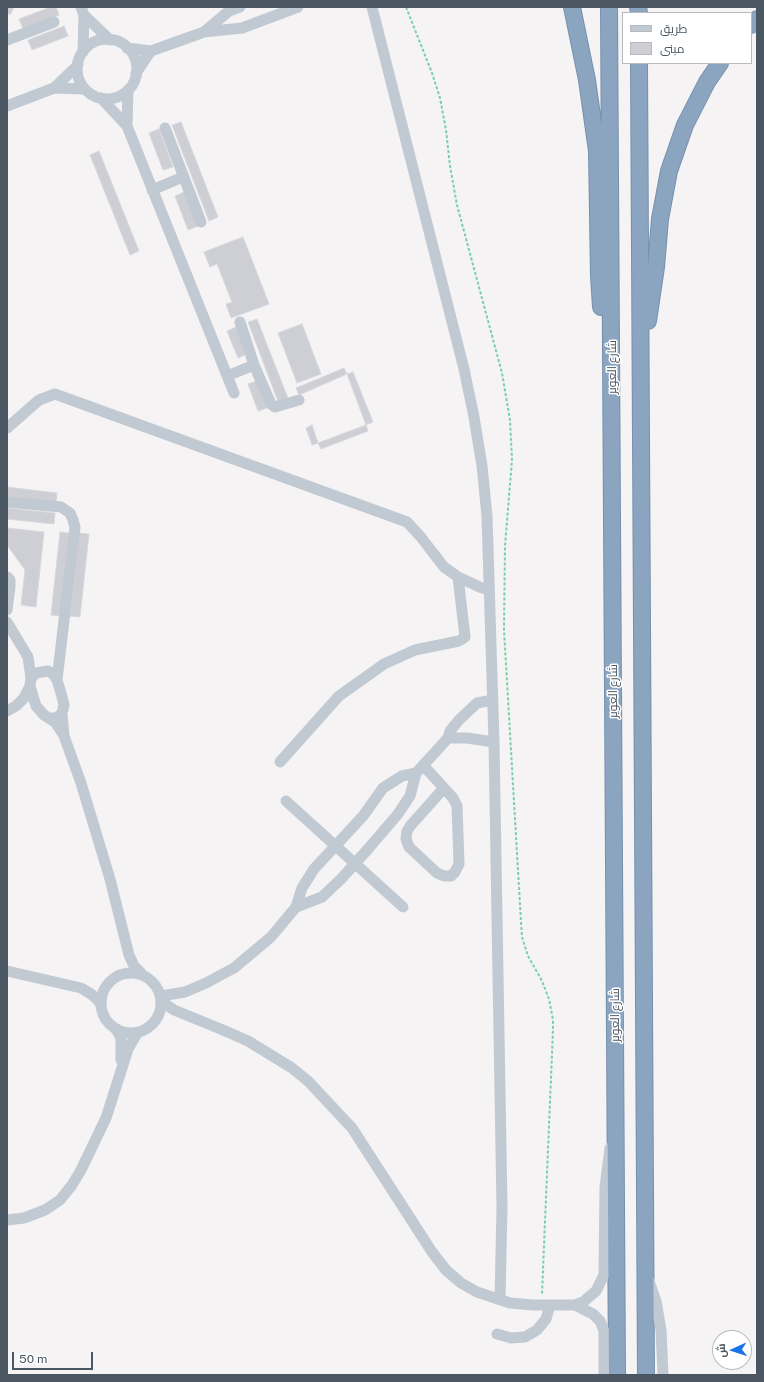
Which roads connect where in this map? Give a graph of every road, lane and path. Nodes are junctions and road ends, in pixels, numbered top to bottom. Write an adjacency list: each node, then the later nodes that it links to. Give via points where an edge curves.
1 (240, 7): 9 (street, via 229,12)
2 (298, 7): 9 (street, via 242,28)
3 (372, 7): 41 (street, via 464,369 474,418 487,516)
4 (406, 7): 81 (path, via 440,98 457,205 502,373 510,420 512,460 505,546 504,630 522,937 528,956 549,999 553,1020)
5 (572, 7): 31 (highway, via 587,80 597,151 599,276 601,303)
6 (609, 7): 31 (highway, شارع العوير)
7 (82, 11): 12 (street); 15 (street)
8 (54, 22): 10 (street)
9 (204, 32): 14 (street)
10 (12, 34): 11 (street)
11 (7, 40)
12 (110, 40): 13 (street); 15 (street, via 95,42)
13 (128, 48): 14 (street); 19 (street, via 135,60)
14 (151, 51): 19 (street)
15 (83, 52): 18 (street)
16 (639, 64): 33 (highway)
17 (719, 64): 33 (highway, via 707,82 686,126 669,171)
18 (78, 65): 20 (street); 21 (street, via 80,82)
19 (136, 73): 22 (street)
20 (54, 88): 21 (street); 24 (street)
21 (85, 89): 23 (street)
22 (128, 90): 23 (street, via 115,98); 25 (street)
23 (101, 98): 25 (street)
24 (7, 106)
25 (127, 126): 28 (street)
26 (165, 128): 27 (street)
27 (183, 176): 28 (street); 29 (street)
28 (152, 190): 34 (street)
29 (201, 222)
30 (240, 322): 32 (street)
31 (612, 356): 77 (highway, شارع العوير)
32 (254, 365): 34 (street); 36 (street, via 271,404 275,407)
33 (640, 366): 79 (highway)
34 (227, 376): 35 (street)
35 (234, 394)
36 (300, 400)
37 (7, 428): 40 (street, via 39,400 55,394 407,522 444,567)
38 (7, 502): 46 (street, via 61,508 70,513 75,527)
39 (7, 576): 42 (street, via 10,587)
40 (458, 577): 41 (street); 56 (street, via 464,637 459,642 415,650 384,664 340,696)
41 (489, 590): 48 (street)
42 (7, 610)
43 (7, 621): 44 (street)
44 (28, 657): 45 (street, via 38,667); 47 (street)
45 (48, 671): 46 (street); 47 (street, via 36,673)
46 (57, 680): 51 (street, via 64,705)
47 (30, 682): 49 (street, via 24,698); 50 (street, via 34,702)
48 (493, 700): 54 (street, via 477,703 459,720); 55 (street)
49 (9, 711): 50 (street, via 30,708)
50 (39, 711): 52 (street)
51 (62, 714): 52 (street, via 57,718); 53 (street)
52 (50, 718): 53 (street)
53 (64, 736): 64 (street, via 110,879)
54 (448, 738): 55 (street); 57 (street)
55 (494, 742): 80 (street, via 502,1207)
56 (280, 762)
57 (420, 769): 58 (street); 60 (street, via 383,788 363,816); 61 (street, via 410,796 398,814)
58 (444, 788): 58 (street, via 454,798 457,806 459,864 451,876 437,873 409,847 406,839 411,825)
59 (286, 801): 60 (street)
60 (335, 846): 61 (street); 62 (street, via 314,869 302,888)
61 (355, 864): 62 (street, via 322,896); 63 (street)
62 (296, 907): 70 (street, via 272,937 234,968 185,992)
63 (403, 907)
64 (121, 922): 66 (street, via 131,962); 67 (street)
65 (7, 971): 69 (street)
66 (141, 973): 67 (street); 70 (street, via 150,978)
67 (121, 974): 68 (street, via 112,978)
68 (105, 986): 69 (street); 71 (street)
69 (81, 988): 71 (street)
70 (161, 999): 72 (street, via 174,1010); 73 (street)
71 (101, 1005): 74 (street, via 103,1015)
72 (195, 1018): 73 (street, via 173,1014 160,1016); 80 (street, via 248,1042 280,1060 308,1081 352,1128 446,1270 477,1292)
73 (156, 1020): 75 (street, via 145,1030)
74 (116, 1029): 75 (street, via 126,1033); 76 (street, via 121,1044)
75 (138, 1032): 76 (street, via 128,1049)
76 (119, 1076): 78 (street, via 106,1118 72,1185 60,1200 45,1210 24,1218)
77 (616, 1128): 82 (street, via 605,1187 604,1275 596,1291); 85 (highway, شارع العوير)
78 (7, 1220)
79 (645, 1272): 86 (highway); 87 (street, via 656,1301 661,1330)
80 (500, 1300): 81 (street, via 521,1305)
81 (545, 1305): 82 (street); 83 (street, via 546,1319 537,1330 518,1338)
82 (575, 1305): 84 (street, via 593,1314 600,1321 605,1341)
83 (498, 1334)
84 (604, 1375)
85 (617, 1375)
86 (646, 1375)
87 (663, 1375)

